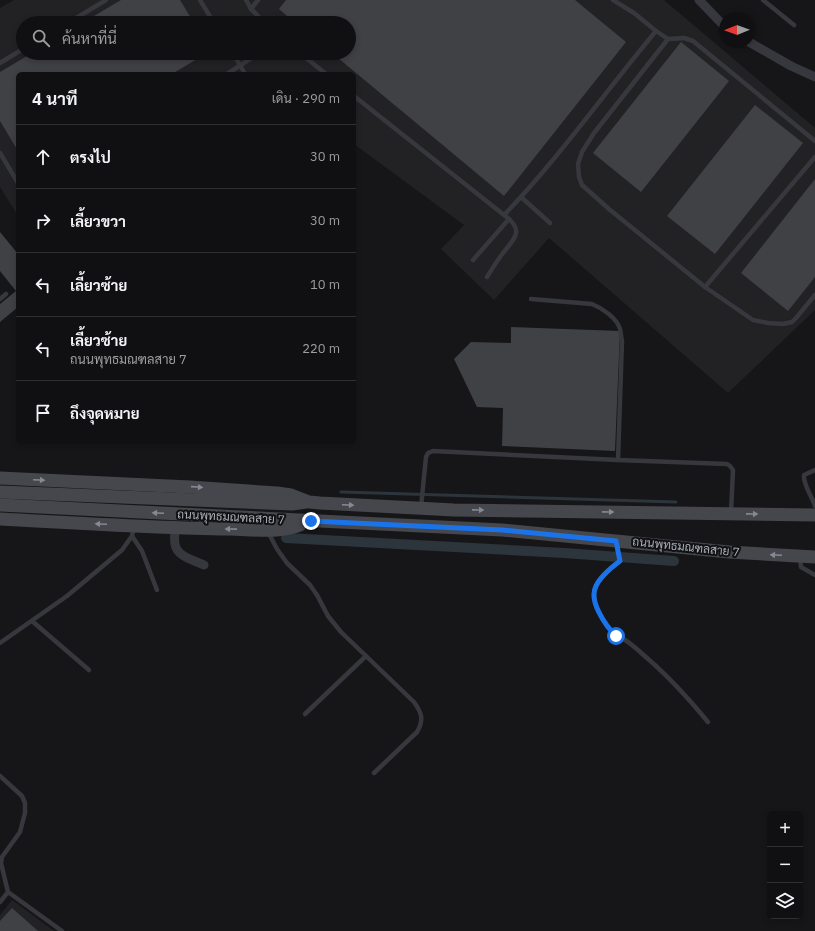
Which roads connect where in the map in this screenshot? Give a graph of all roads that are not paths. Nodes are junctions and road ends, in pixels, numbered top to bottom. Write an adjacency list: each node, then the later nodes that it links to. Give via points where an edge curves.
1 (106, 0): 9 (lane)
2 (200, 0): 10 (lane)
3 (246, 0): 8 (lane)
4 (258, 0): 8 (lane)
5 (613, 0): 14 (lane)
6 (699, 0): 12 (street)
7 (763, 0): 13 (lane)
8 (250, 9): 11 (lane)
9 (80, 16)
10 (210, 16)
11 (258, 16)
12 (719, 21)
13 (794, 24)
14 (656, 31): 15 (lane); 32 (lane)
15 (668, 39): 28 (lane, via 684,38 693,41); 38 (lane, via 594,133 582,152 578,164 579,177 582,185 609,209)
16 (755, 45): 26 (street)
17 (16, 53): 21 (lane)
18 (237, 60): 22 (lane)
19 (249, 60): 22 (lane)
20 (309, 60): 25 (lane)
21 (0, 63)
22 (240, 66): 23 (lane); 24 (lane)
23 (230, 72)
24 (244, 72)
25 (324, 72)
26 (815, 77)
27 (356, 98): 33 (lane)
28 (815, 141)
29 (0, 153): 31 (lane)
30 (815, 157): 38 (lane)
31 (16, 180)
32 (521, 197): 33 (lane); 35 (lane)
33 (504, 215): 34 (lane)
34 (509, 219): 36 (lane); 37 (lane, via 515,228 514,241)
35 (550, 223)
36 (474, 260)
37 (487, 277)
38 (705, 287): 40 (lane, via 752,320 768,323 792,322)
39 (6, 294): 41 (lane)
40 (815, 295)
41 (0, 299)
42 (531, 299): 43 (lane, via 592,304 617,322 622,341)
43 (618, 460): 51 (lane, via 433,451 426,457); 52 (lane, via 727,464 733,470)
44 (815, 470): 50 (lane, via 804,475 804,481)
45 (0, 478): 48 (main road, one-way to 48, via 277,493 292,495)
46 (0, 492): 47 (main road)
47 (30, 500): 48 (main road, via 292,504); 49 (main road); 55 (main road, ถนนพุทธมณฑลสาย 7, one-way to 47)
48 (309, 502): 51 (main road, one-way to 51)
49 (0, 506)
50 (815, 506)
51 (421, 508): 52 (main road, one-way to 52)
52 (731, 513): 53 (main road, one-way to 53)
53 (815, 515)
54 (0, 519): 58 (main road, one-way to 54)
55 (311, 521): 57 (main road, via 293,528); 59 (main road, ถนนพุทธมณฑลสาย 7, via 502,530)
56 (176, 527): 57 (main road, one-way to 56); 58 (main road); 62 (street, via 175,544 180,553)
57 (267, 530): 67 (lane, via 287,563 310,585 328,616)
58 (133, 531): 64 (lane); 65 (lane, via 122,550 110,561 68,596)
59 (616, 541): 60 (main road, ถนนพุทธมณฑลสาย 7, one-way to 59); 70 (lane, via 620,561 610,569 595,590 595,602 600,612 609,629 647,658 683,692)
60 (800, 556): 61 (main road, ถนนพุทธมณฑลสาย 7); 63 (lane, via 801,566)
61 (815, 557)
62 (204, 564)
63 (815, 575)
64 (157, 590)
65 (32, 621): 66 (lane); 68 (lane)
66 (0, 643)
67 (366, 656): 69 (lane); 71 (lane, via 414,702 422,718 422,725 417,732)
68 (90, 670)
69 (305, 714)
70 (708, 722)
71 (374, 773)
72 (0, 776): 73 (lane, via 22,796 25,812 20,832 2,857)
73 (8, 892): 74 (lane); 75 (lane)
74 (0, 902)
75 (62, 931)

